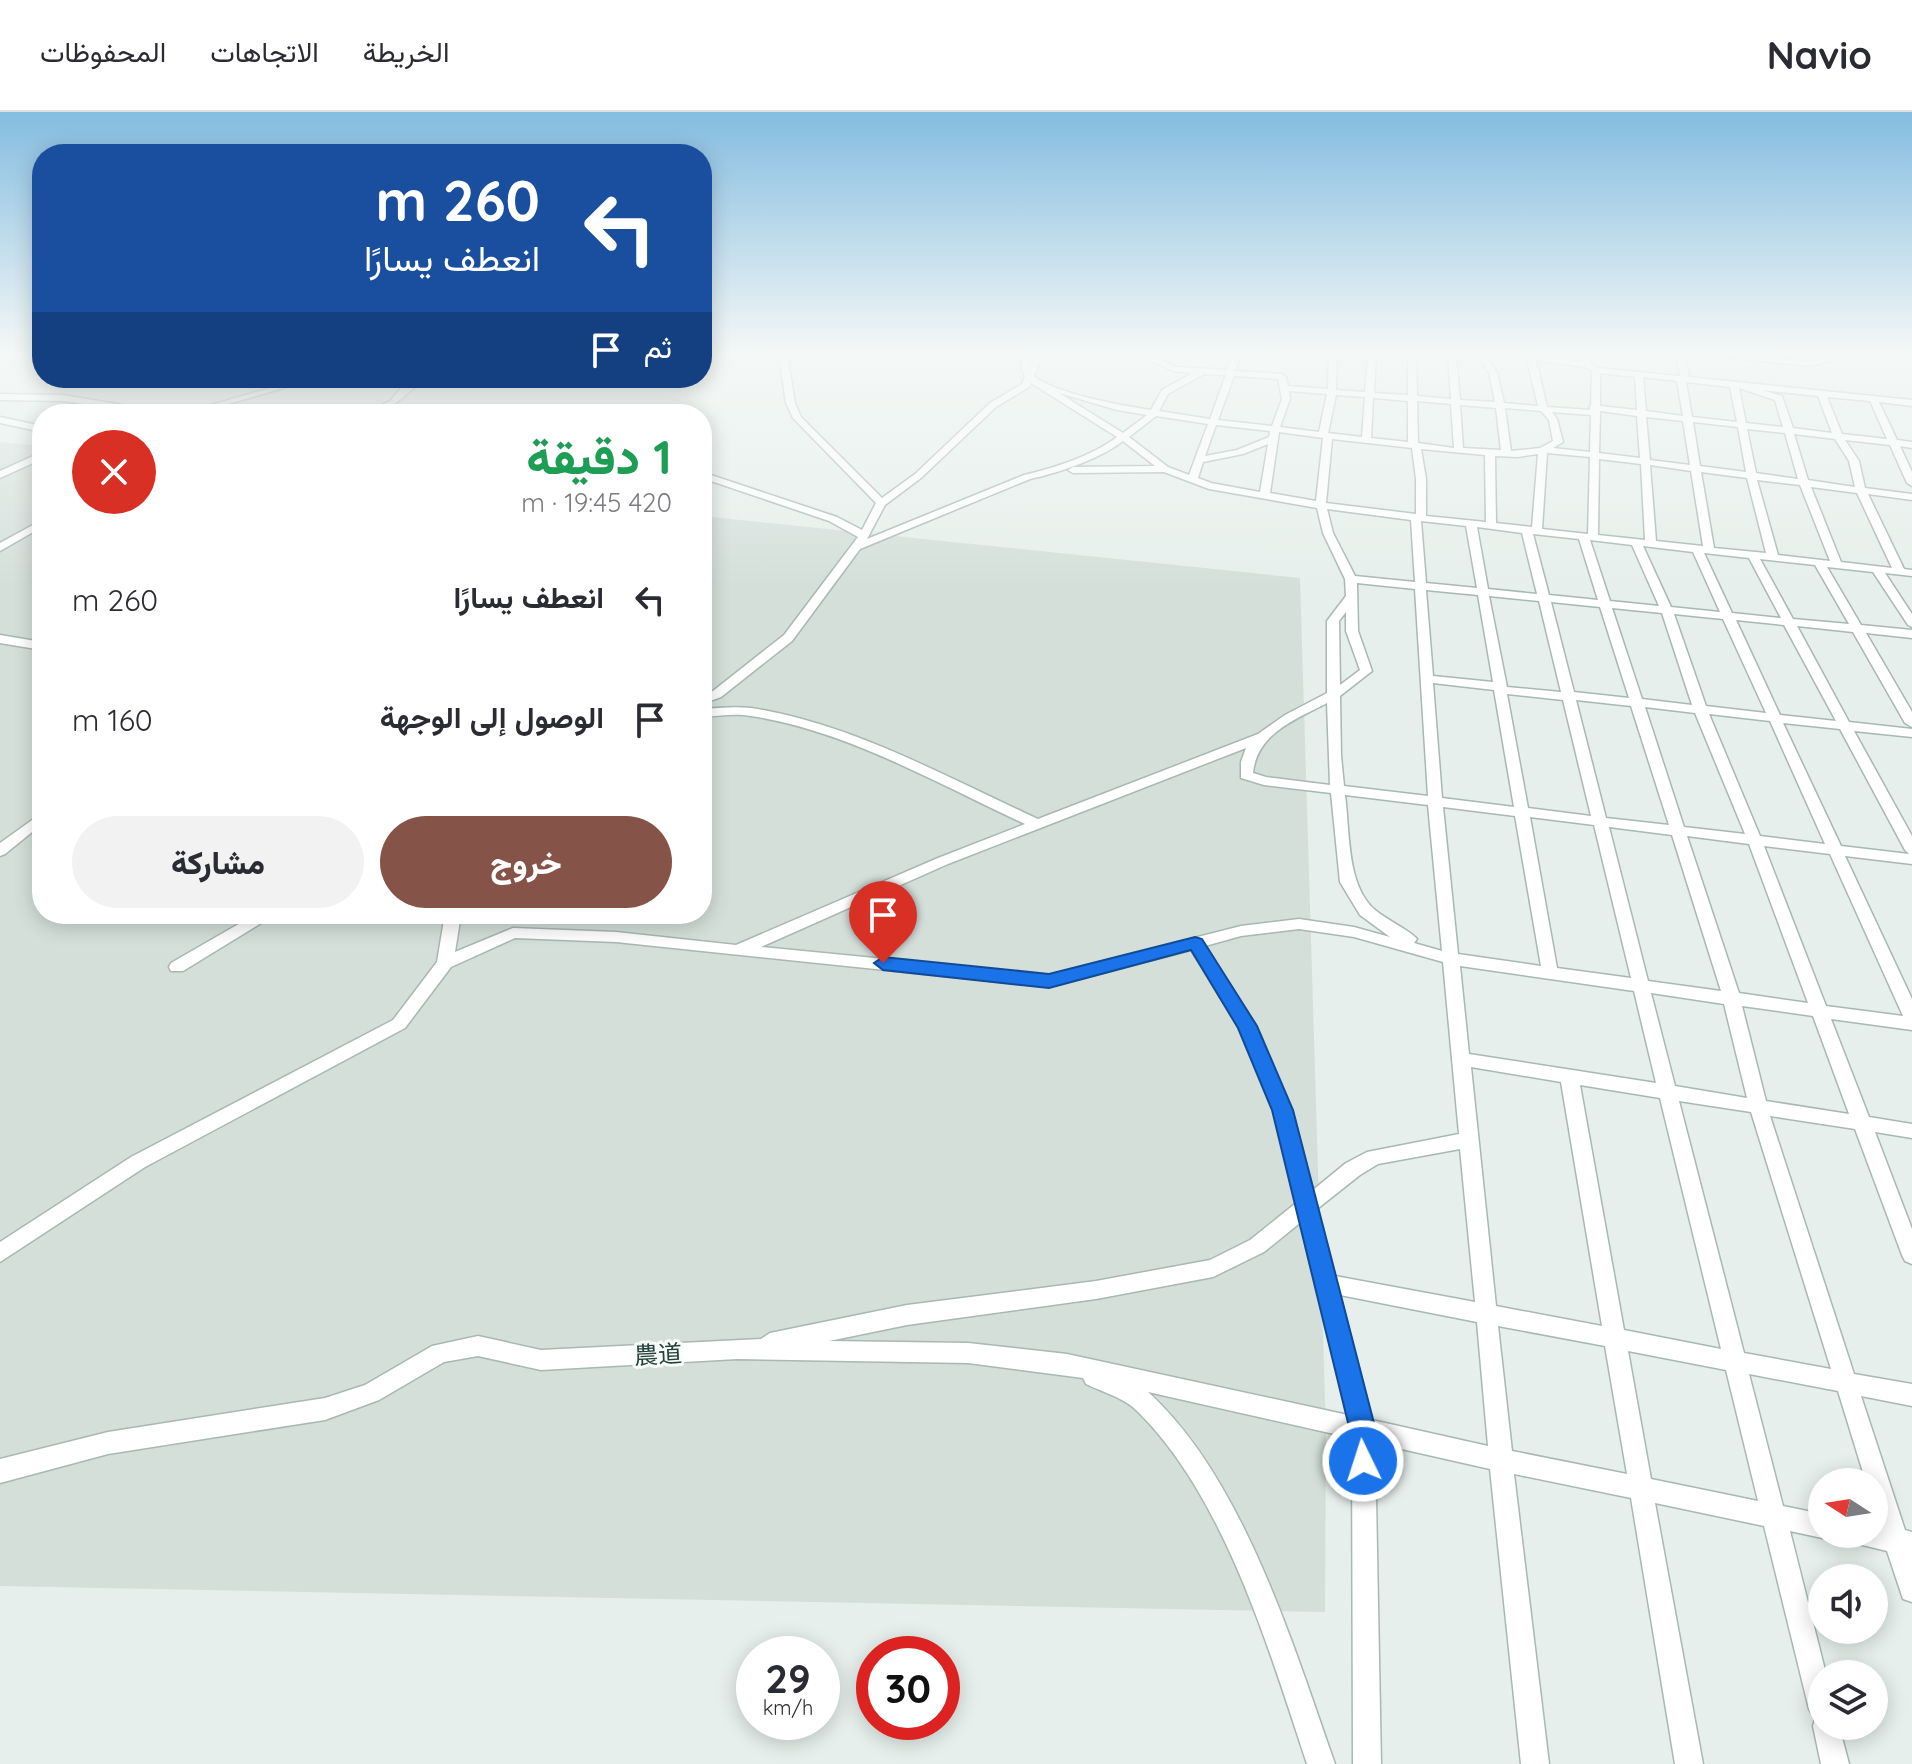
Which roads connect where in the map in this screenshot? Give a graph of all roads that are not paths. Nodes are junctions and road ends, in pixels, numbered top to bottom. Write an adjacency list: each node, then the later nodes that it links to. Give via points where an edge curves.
1 (811, 432): 48 (street)
2 (961, 432): 48 (street, via 918,476)
3 (1115, 432): 22 (street)
4 (1128, 432): 22 (street)
5 (1211, 432): 34 (street)
6 (1264, 432): 20 (street)
7 (1367, 432): 24 (street)
8 (1414, 432): 27 (street)
9 (1457, 432): 29 (street)
10 (1503, 432): 30 (street)
11 (1556, 432): 28 (street, via 1558,442)
12 (1593, 432): 32 (street)
13 (1644, 432): 35 (street)
14 (1692, 432): 36 (street)
15 (1742, 432): 40 (street)
16 (1791, 432): 43 (street)
17 (1801, 432): 23 (street)
18 (1836, 432): 23 (street)
19 (1887, 432): 25 (street)
20 (1274, 434): 21 (street); 34 (street, via 1240,452); 46 (street)
21 (1325, 435): 24 (street); 49 (street)
22 (1122, 436): 37 (street); 38 (street, via 1110,447)
23 (1838, 436): 25 (street); 45 (street, via 1854,461)
24 (1366, 440): 27 (street)
25 (1891, 442): 26 (street); 44 (street)
26 (1912, 445)
27 (1415, 446): 29 (street); 50 (street, via 1421,479)
28 (1543, 450): 30 (street); 32 (street); 54 (street)
29 (1459, 451): 31 (street)
30 (1506, 452): 31 (street)
31 (1490, 453): 52 (street)
32 (1593, 455): 35 (street); 56 (street)
33 (32, 460): 39 (street)
34 (1201, 460): 42 (street)
35 (1646, 462): 36 (street); 57 (street)
36 (1696, 468): 40 (street); 60 (street)
37 (1165, 469): 38 (street, via 1088,468); 42 (street)
38 (1042, 474): 59 (street)
39 (0, 475)
40 (1751, 475): 43 (street); 62 (street)
41 (712, 478): 55 (street, via 833,519)
42 (1192, 480): 46 (street)
43 (1804, 482): 45 (street); 64 (street)
44 (1912, 483)
45 (1861, 490): 47 (street); 66 (street)
46 (1265, 494): 49 (street)
47 (1912, 497)
48 (881, 503): 55 (street)
49 (1321, 504): 50 (street); 67 (street, via 1328,533)
50 (1419, 518): 51 (street); 68 (street)
51 (1471, 524): 52 (street); 69 (street)
52 (1491, 526): 54 (street)
53 (32, 529): 58 (street)
54 (1532, 531): 56 (street); 71 (street)
55 (864, 536): 59 (street)
56 (1588, 537): 57 (street); 72 (street)
57 (1644, 543): 60 (street); 73 (street)
58 (0, 548)
59 (854, 548): 83 (street, via 788,638)
60 (1703, 550): 61 (street); 74 (street)
61 (1753, 556): 62 (street); 75 (street)
62 (1773, 558): 63 (street)
63 (1819, 563): 64 (street); 77 (street)
64 (1837, 565): 65 (street)
65 (1877, 570): 66 (street); 76 (street)
66 (1906, 573)
67 (1351, 579): 68 (street); 70 (street)
68 (1419, 586): 69 (street); 81 (street)
69 (1482, 592): 71 (street); 82 (street)
70 (1351, 597): 84 (street, via 1333,621); 84 (street, via 1352,631 1366,671)
71 (1543, 598): 72 (street); 85 (street)
72 (1606, 603): 73 (street); 86 (street)
73 (1666, 609): 74 (street); 87 (street)
74 (1726, 616): 75 (street); 89 (street)
75 (1788, 622): 77 (street); 91 (street)
76 (1912, 623)
77 (1855, 629): 78 (street); 90 (street)
78 (1912, 634)
79 (0, 639): 80 (street)
80 (32, 644)
81 (1427, 679): 82 (street); 95 (street)
82 (1501, 688): 85 (street); 96 (street)
83 (712, 696)
84 (1333, 696): 93 (street); 94 (street)
85 (1568, 696): 86 (street); 97 (street)
86 (1636, 702): 87 (street); 100 (street)
87 (1700, 709): 89 (street); 101 (street)
88 (712, 713): 98 (street, via 749,712 803,726)
89 (1773, 718): 91 (street); 102 (street)
90 (1912, 723)
91 (1843, 726): 92 (street); 103 (street)
92 (1912, 733)
93 (1264, 736): 94 (street, via 1250,753 1246,775); 98 (street)
94 (1336, 790): 95 (street); 110 (street, via 1348,882 1366,911 1390,930)
95 (1435, 801): 96 (street); 110 (street)
96 (1521, 812): 97 (street); 113 (street)
97 (1599, 821): 100 (street); 114 (street)
98 (1038, 824): 109 (street)
99 (32, 825): 104 (street)
100 (1676, 832): 101 (street); 115 (street)
101 (1754, 839): 102 (street); 116 (street)
102 (1834, 849): 105 (street); 117 (street)
103 (1912, 850)
104 (0, 851)
105 (1912, 859)
106 (251, 924): 112 (street)
107 (451, 924): 111 (street)
108 (1195, 943): 109 (street, via 1049,981); 110 (street, via 1299,924 1354,932); 126 (street, via 1247,1026 1283,1110)
109 (738, 951): 111 (street, via 616,937 513,933)
110 (1451, 959): 113 (street); 119 (street)
111 (445, 963): 127 (street, via 399,1024 138,1162)
112 (177, 967)
113 (1550, 973): 114 (street)
114 (1641, 985): 115 (street); 121 (street)
115 (1731, 996): 116 (street); 122 (street)
116 (1816, 1010): 118 (street); 123 (street)
117 (1912, 1017)
118 (1912, 1024)
119 (1461, 1059): 120 (street); 125 (street)
120 (1569, 1076): 121 (street); 131 (street)
121 (1668, 1092): 122 (street); 133 (street)
122 (1758, 1106): 123 (street); 135 (street)
123 (1860, 1123): 124 (street); 128 (street)
124 (1912, 1131)
125 (1469, 1140): 126 (street, via 1374,1157); 130 (street)
126 (1308, 1204): 129 (street); 132 (street, via 1257,1246 1213,1268 907,1315)
127 (0, 1253)
128 (1912, 1255)
129 (1329, 1284): 130 (street); 137 (street)
130 (1486, 1315): 131 (street); 138 (street)
131 (1616, 1339): 133 (street); 140 (street)
132 (737, 1349): 134 (street, 農道, via 968,1353); 139 (street, 農道, via 541,1360 466,1346 430,1358 371,1393 325,1409 73,1450)
133 (1736, 1361): 135 (street); 141 (street)
134 (1067, 1364): 137 (street, 農道); 147 (street, via 1141,1400 1180,1444 1215,1502 1280,1644)
135 (1846, 1382): 136 (street); 143 (street)
136 (1912, 1395)
137 (1363, 1431): 138 (street, 農道); 148 (street)
138 (1501, 1460): 140 (street, 農道); 149 (street)
139 (0, 1471)
140 (1643, 1489): 141 (street, 農道); 150 (street)
141 (1775, 1516): 142 (street, 農道); 145 (street)
142 (1808, 1523)
143 (1904, 1542): 144 (street)
144 (1912, 1590)
145 (1810, 1660)
146 (1829, 1740): 151 (street)
147 (1321, 1764)
148 (1367, 1764)
149 (1535, 1764)
150 (1689, 1764)
151 (1835, 1764)

